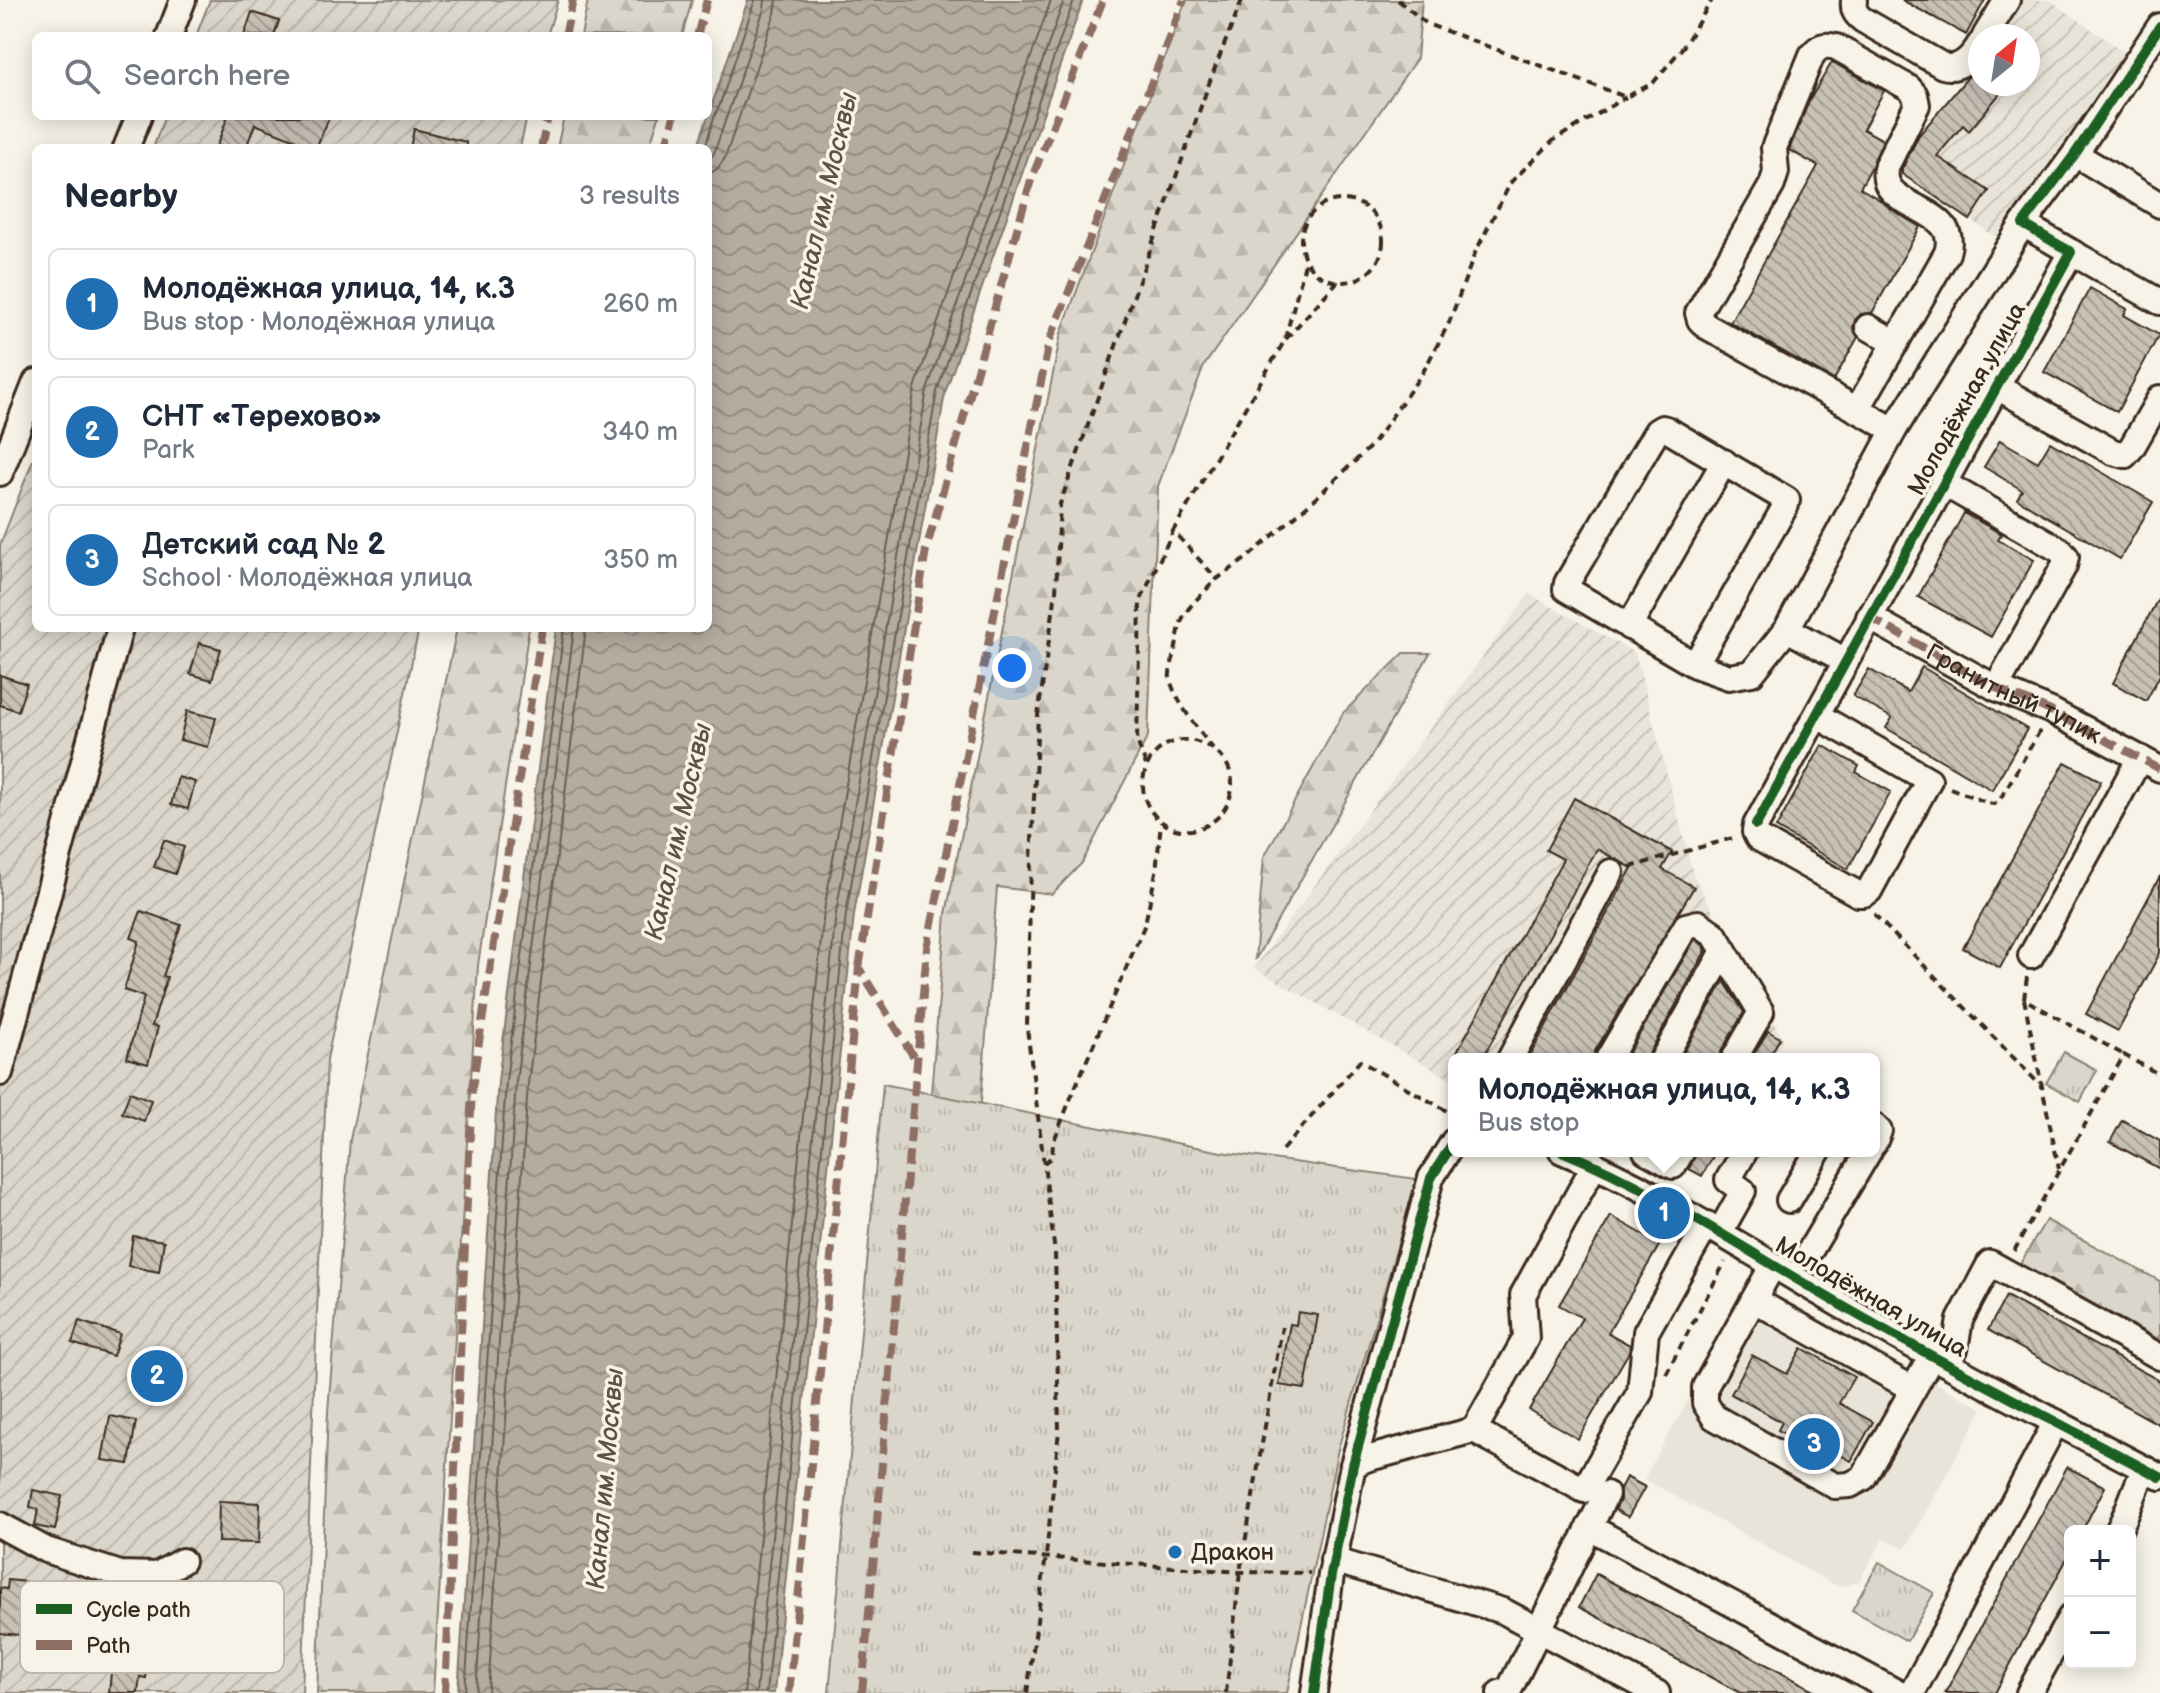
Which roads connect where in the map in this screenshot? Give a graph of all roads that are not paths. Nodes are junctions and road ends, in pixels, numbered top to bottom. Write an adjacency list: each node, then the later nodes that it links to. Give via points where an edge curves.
1 (183, 0): 6 (street)
2 (1854, 0): 7 (street, via 1856,15 1943,66 1957,67)
3 (2007, 0): 4 (street)
4 (1992, 24)
5 (2160, 26): 10 (street)
6 (171, 32)
7 (1968, 57)
8 (137, 120): 9 (street)
9 (128, 144)
10 (2075, 154): 11 (street); 12 (street)
11 (2160, 205)
12 (2023, 224): 13 (street); 21 (street)
13 (2071, 252): 14 (street); 17 (street, Молодёжная улица)
14 (2160, 302)
15 (1868, 327): 16 (street)
16 (1896, 343): 20 (street); 20 (street, via 1951,243 1940,222 1886,185 1884,174 1917,105 1915,95 1827,45 1812,55 1778,134 1772,185 1698,313 1706,326)
17 (1997, 387): 19 (street, via 2125,455); 24 (street, Молодёжная улица)
18 (32, 392): 23 (street)
19 (2160, 398)
20 (1857, 410): 21 (street)
21 (1894, 430): 27 (street)
22 (1724, 462): 26 (street); 26 (street, via 1666,429 1657,431 1567,583 1569,592); 30 (street, via 1787,500)
23 (0, 473)
24 (1943, 483): 25 (street, Молодёжная улица); 31 (street, via 2066,557)
25 (1869, 617): 29 (street, Молодёжная улица); 31 (street, Гранитный тупик)
26 (1629, 627): 30 (street)
27 (1787, 629): 29 (street); 30 (street, via 1752,673 1729,677)
28 (119, 632): 41 (street)
29 (1846, 661): 32 (street, Молодёжная улица)
30 (1695, 665)
31 (1996, 688): 33 (street, Гранитный тупик)
32 (1818, 716): 32 (street, Молодёжная улица, via 1929,780 1869,891 1858,894 1758,838 1756,828)
33 (2153, 760): 36 (street)
34 (1611, 872): 37 (street)
35 (1724, 951): 38 (street, via 1714,934 1698,923 1686,926); 39 (street); 40 (street, via 1761,1012)
36 (2031, 956)
37 (1513, 1053)
38 (1612, 1053)
39 (1666, 1053)
40 (1737, 1053)
41 (0, 1073)
42 (1448, 1151): 60 (street, via 1431,1178)
43 (1577, 1157): 49 (street, Молодёжная улица)
44 (1657, 1157): 45 (street, via 1673,1166)
45 (1678, 1157)
46 (1741, 1157): 51 (street, via 1728,1180 1743,1191)
47 (1814, 1157): 50 (street)
48 (1865, 1157): 52 (street)
49 (1595, 1164): 51 (street, Молодёжная улица); 59 (street, via 1523,1295 1526,1338)
50 (1789, 1200)
51 (1721, 1233): 53 (street, Молодёжная улица); 59 (street, via 1646,1332 1640,1392 1584,1490)
52 (1811, 1249)
53 (1773, 1265): 54 (street); 56 (street, Молодёжная улица)
54 (1754, 1300): 57 (street); 57 (street, via 1705,1387 1705,1403 1714,1417 1835,1486 1863,1478)
55 (2160, 1357): 56 (street, via 1990,1263 1960,1320 1955,1349)
56 (1939, 1360): 57 (street); 58 (street, Молодёжная улица)
57 (1913, 1389)
58 (2056, 1422): 61 (street, Молодёжная улица); 74 (street)
59 (1474, 1430): 60 (street)
60 (1353, 1465): 67 (street)
61 (2152, 1473): 64 (street)
62 (1606, 1494): 65 (street)
63 (0, 1525): 66 (street, via 46,1550 120,1574 157,1575)
64 (2122, 1525)
65 (1589, 1527): 69 (street); 73 (street)
66 (182, 1561)
67 (1327, 1567): 69 (street, via 1503,1611); 71 (street)
68 (2064, 1629): 75 (street)
69 (1540, 1630): 70 (street); 72 (street)
70 (1507, 1692)
71 (1314, 1693)
72 (1657, 1693)
73 (1898, 1693)
74 (1912, 1693)
75 (2029, 1693)

